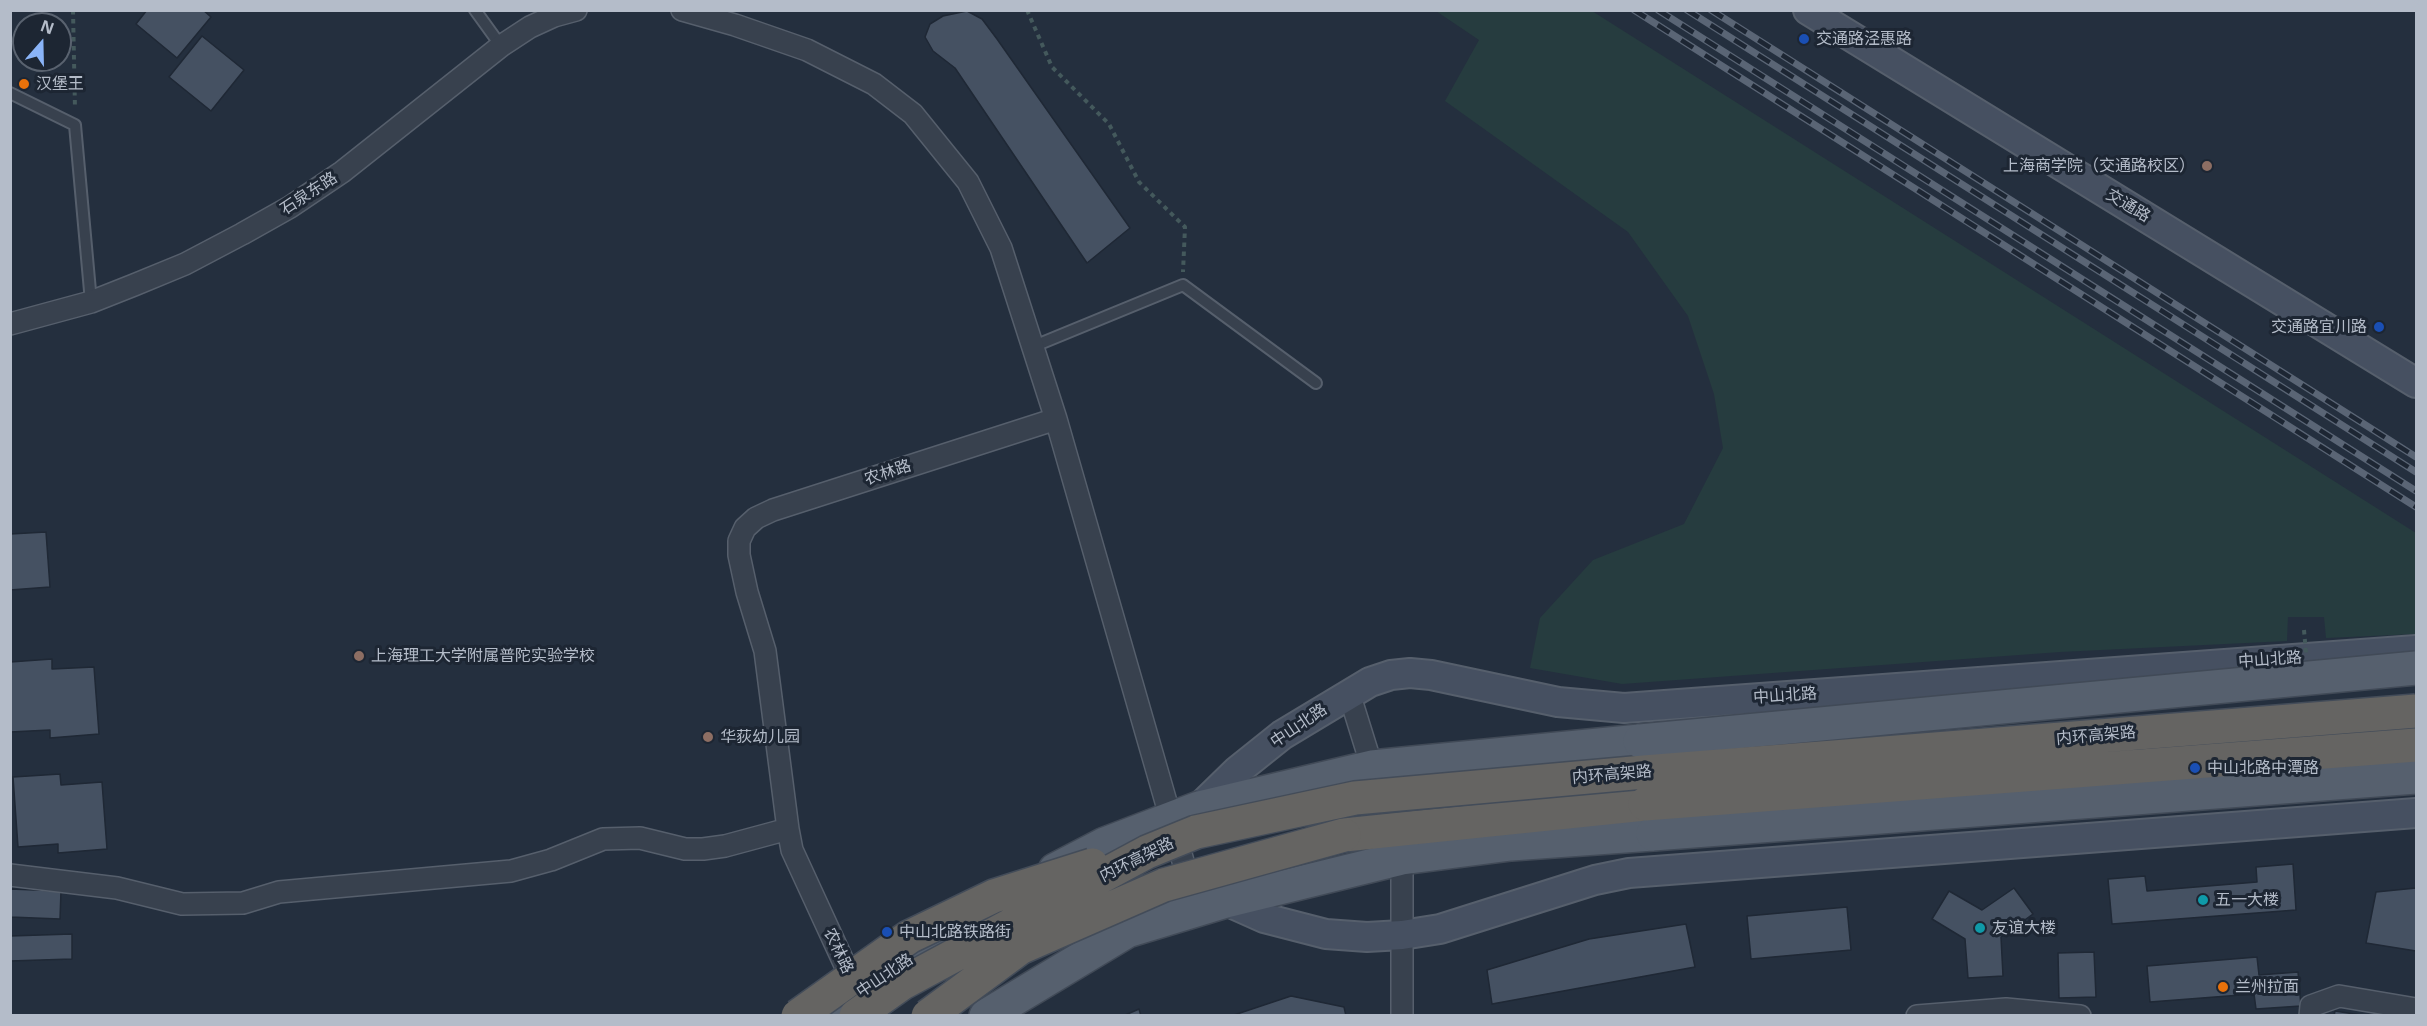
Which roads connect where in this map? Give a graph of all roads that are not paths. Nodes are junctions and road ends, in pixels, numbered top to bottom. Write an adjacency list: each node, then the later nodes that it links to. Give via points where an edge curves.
1 (475, 10): 5 (lane)
2 (576, 10): 5 (street, 石泉东路, via 530,27)
3 (682, 10): 9 (street, via 807,50 874,84 913,114 968,182 985,213 1001,248)
4 (1808, 10): 11 (main road, 交通路)
5 (501, 46): 7 (street, 石泉东路, via 358,160 290,207 185,264)
6 (10, 93): 7 (lane, via 75,124)
7 (91, 302): 8 (street, 石泉东路)
8 (10, 324)
9 (1032, 346): 10 (lane, via 1183,285); 12 (street)
10 (1316, 383)
11 (2416, 383)
12 (1056, 419): 38 (street); 42 (street, 农林路, via 773,510 745,528 739,555 765,651)
13 (2416, 650): 14 (main road, 中山北路)
14 (2213, 664): 15 (main road, 中山北路); 20 (lane)
15 (2172, 668): 17 (main road, 中山北路); 22 (lane)
16 (2416, 668): 32 (main road, 中山北路, bridge)
17 (2140, 670): 18 (main road, 中山北路); 21 (lane)
18 (2096, 673): 19 (main road, 中山北路, via 1624,708 1558,702 1410,673 1370,681); 23 (lane)
19 (1348, 693): 32 (street); 38 (main road, 中山北路, via 1282,735 1237,771)
20 (2214, 698)
21 (2141, 702)
22 (2174, 702)
23 (2100, 707)
24 (2416, 711): 38 (highway, 内环高架路, bridge, via 1655,771 1355,798)
25 (2215, 720): 37 (lane)
26 (2142, 723): 40 (lane)
27 (2175, 724): 39 (lane)
28 (2103, 730): 29 (lane)
29 (2103, 742)
30 (2416, 745): 49 (highway, 内环高架路, bridge, via 1645,804 1344,835 1164,885 1020,948)
31 (2104, 753): 33 (lane)
32 (1372, 767): 38 (main road, 中山北路)
33 (2106, 777)
34 (2416, 777): 43 (main road, bridge, via 1511,844)
35 (2106, 789): 41 (lane)
36 (2416, 813): 37 (main road)
37 (2218, 818): 39 (main road)
38 (1189, 820): 45 (street); 48 (highway, 内环高架路, bridge, via 1147,852 901,984); 48 (highway, bridge, via 994,896 909,937)
39 (2178, 821): 40 (main road)
40 (2147, 823): 41 (main road)
41 (2109, 824): 46 (main road, via 1629,873 1440,929)
42 (788, 829): 44 (street, via 703,849 685,849 640,838 603,839 511,871 279,892 243,903 182,904 117,888); 48 (street, 农林路)
43 (1402, 858): 45 (main road); 46 (street)
44 (10, 875)
45 (1212, 905): 46 (main road, via 1326,934); 50 (main road, via 1127,931)
46 (1402, 935): 51 (street)
47 (2416, 1009): 54 (street, via 2339,996 2311,1006)
48 (833, 1011)
49 (928, 1016)
50 (986, 1016)
51 (1402, 1016)
52 (1917, 1016): 53 (street, via 2006,1009)
53 (2080, 1016)
54 (2310, 1016)

